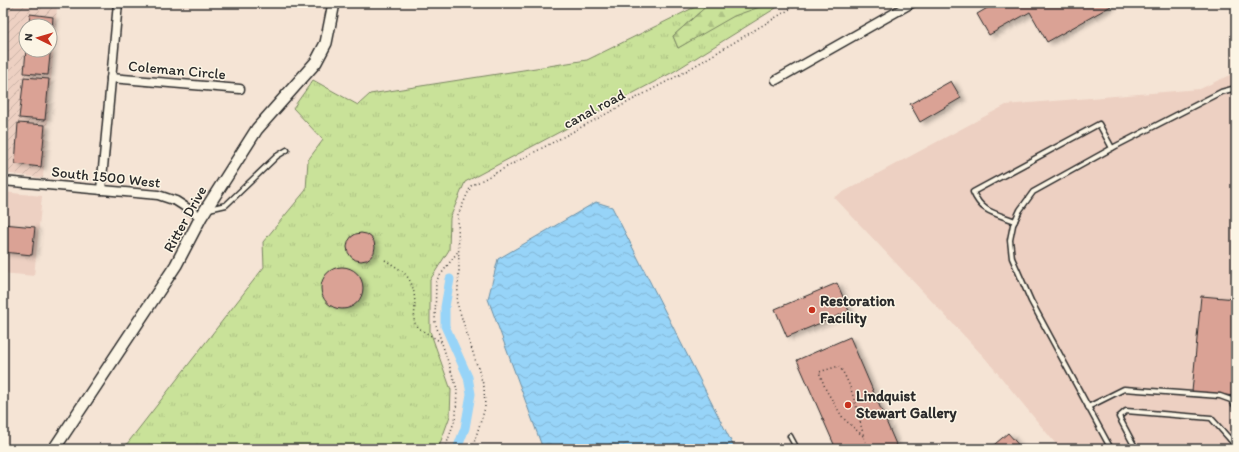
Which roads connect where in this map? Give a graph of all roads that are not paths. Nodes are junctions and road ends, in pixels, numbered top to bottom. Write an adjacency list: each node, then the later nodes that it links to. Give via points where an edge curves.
1 (118, 3): 4 (street)
2 (334, 3): 12 (street, Ritter Drive, via 326,43 316,62 257,129)
3 (912, 3): 5 (street)
4 (111, 78): 7 (street, Coleman Circle); 11 (street)
5 (776, 80)
6 (1236, 88): 8 (lane, via 1221,92)
7 (240, 89)
8 (1112, 148): 13 (lane, via 1033,192); 13 (lane, via 1099,124 973,192 978,204 985,209)
9 (287, 150): 12 (lane, via 277,156 226,205)
10 (3, 181): 11 (street, South 1500 West)
11 (101, 190): 12 (street, South 1500 West, via 158,195)
12 (203, 214): 20 (street, Ritter Drive, via 176,265)
13 (1015, 221): 14 (lane, via 1010,240 1012,258)
14 (1088, 407): 15 (lane, via 1124,389 1220,396 1231,400); 22 (lane)
15 (1236, 407)
16 (1236, 434): 18 (lane)
17 (790, 436): 21 (lane)
18 (1230, 439): 19 (lane); 23 (lane, via 1211,418 1126,411 1119,417)
19 (1236, 446)
20 (54, 449)
21 (797, 449)
22 (1111, 449)
23 (1136, 449)

